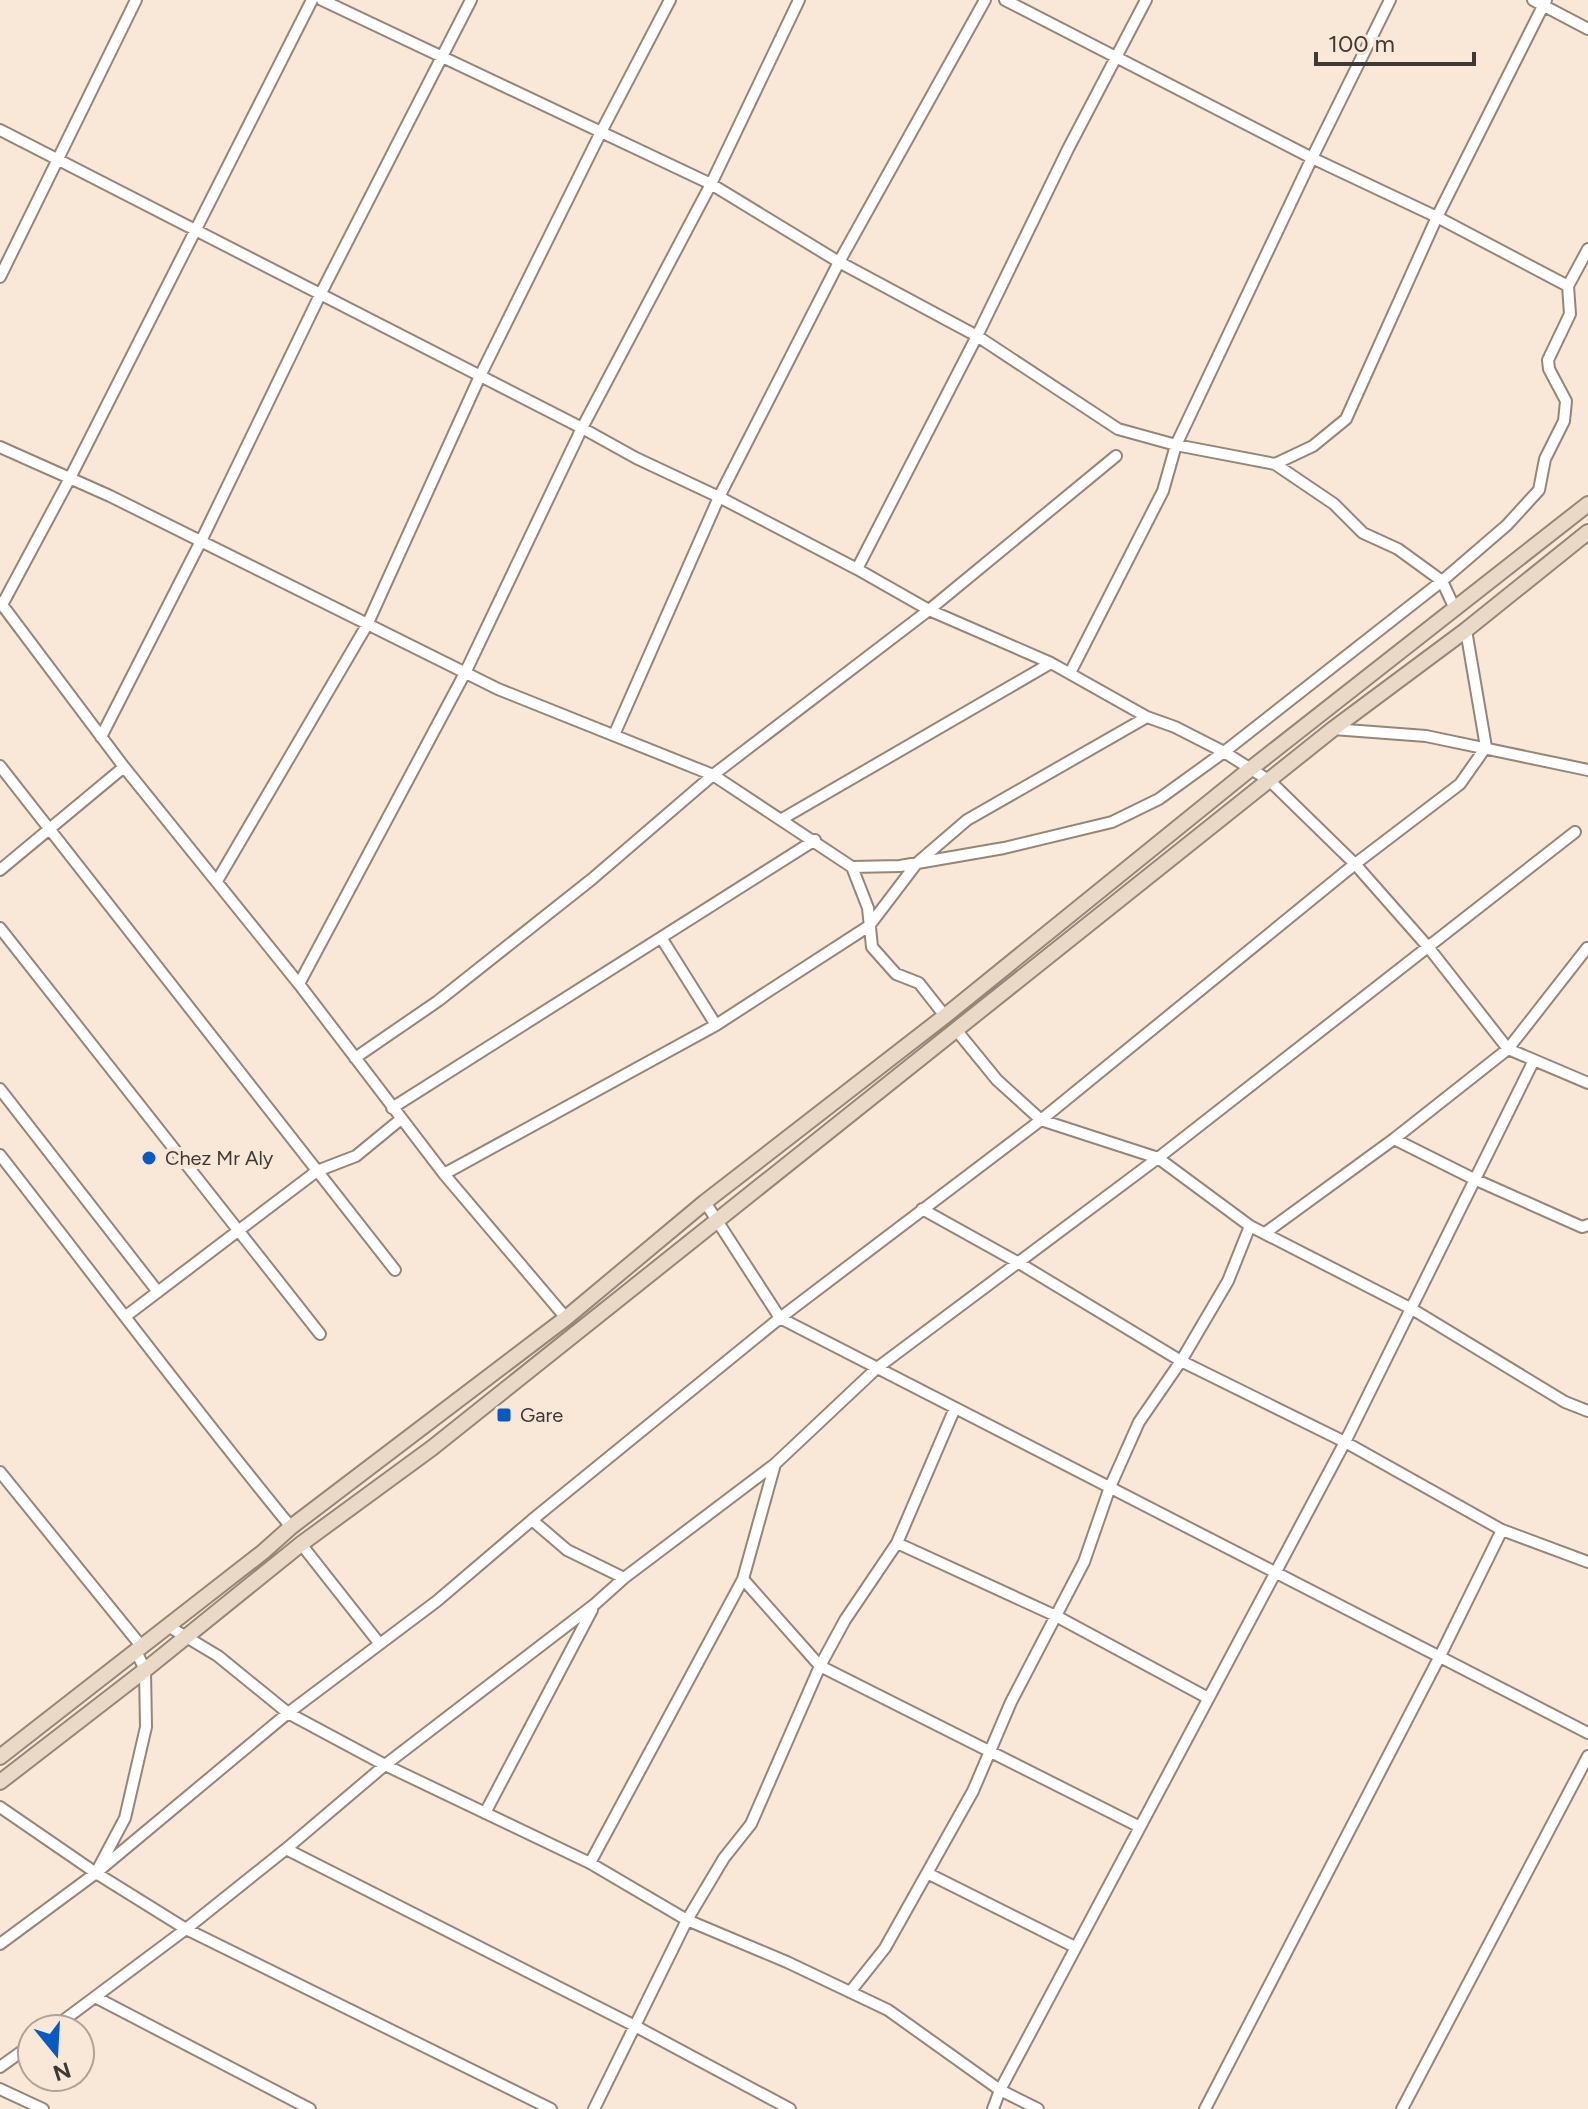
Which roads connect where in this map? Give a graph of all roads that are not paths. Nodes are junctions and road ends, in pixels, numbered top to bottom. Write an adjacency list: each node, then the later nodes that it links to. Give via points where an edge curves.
1 (136, 0): 18 (street)
2 (312, 0): 21 (street)
3 (322, 0): 14 (street)
4 (471, 0): 14 (street)
5 (670, 0): 16 (street)
6 (799, 0): 19 (street)
7 (985, 0): 23 (street)
8 (1005, 0): 13 (street)
9 (1146, 0): 13 (street)
10 (1390, 0): 17 (street)
11 (1540, 2): 12 (street); 20 (street)
12 (1588, 29)
13 (1116, 56): 17 (street); 27 (street)
14 (442, 57): 16 (street); 26 (street)
15 (0, 130): 18 (street)
16 (601, 132): 19 (street); 28 (street)
17 (1312, 158): 20 (street); 30 (street)
18 (58, 159): 21 (street); 24 (street)
19 (711, 184): 23 (street); 29 (street)
20 (1437, 217): 25 (street); 33 (street, via 1346,419 1313,446)
21 (194, 231): 26 (street); 34 (street)
22 (1588, 249): 25 (street)
23 (839, 262): 27 (street); 35 (street)
24 (0, 277)
25 (1568, 286): 40 (street, via 1570,314 1548,360 1566,401 1564,421 1545,459 1539,490)
26 (320, 295): 28 (street); 38 (street)
27 (977, 336): 30 (street, via 1118,429); 39 (street)
28 (480, 376): 29 (street); 44 (street)
29 (582, 428): 35 (street); 47 (street)
30 (1176, 445): 33 (street); 48 (street, via 1163,491)
31 (0, 447): 34 (street)
32 (1116, 456): 43 (street)
33 (1275, 464): 40 (street, via 1334,504 1363,533 1398,549)
34 (70, 478): 38 (street); 41 (street)
35 (719, 497): 39 (street); 51 (street)
36 (1588, 504): 42 (main road)
37 (1588, 532): 45 (main road)
38 (201, 541): 44 (street); 52 (street)
39 (857, 569): 43 (street)
40 (1442, 581): 42 (street); 54 (street)
41 (1, 604): 52 (street)
42 (1455, 609): 57 (main road)
43 (929, 610): 46 (street); 59 (street)
44 (367, 625): 47 (street); 69 (street)
45 (1466, 630): 50 (main road); 53 (street)
46 (1051, 663): 48 (street); 61 (street)
47 (465, 673): 51 (street); 75 (street)
48 (1070, 673): 49 (street)
49 (1147, 717): 54 (street); 65 (street, via 967,820)
50 (1333, 729): 53 (street); 60 (main road)
51 (614, 735): 59 (street)
52 (101, 737): 56 (street)
53 (1486, 747): 58 (street); 66 (street, via 1460,784)
54 (1224, 752): 57 (street); 65 (street, via 1159,799 1112,822)
55 (0, 766): 62 (street)
56 (124, 767): 62 (street); 69 (street)
57 (1249, 770): 60 (street); 76 (main road)
58 (1588, 770)
59 (713, 775): 61 (street); 80 (street, via 438,1001)
60 (1270, 781): 66 (street); 78 (main road)
61 (782, 819): 64 (street)
62 (49, 831): 68 (street); 90 (street)
63 (1575, 832): 73 (street)
64 (815, 840): 67 (street); 72 (street)
65 (917, 863): 67 (street); 70 (street)
66 (1355, 864): 73 (street); 86 (street)
67 (852, 867): 70 (street, via 868,908)
68 (0, 870)
69 (217, 881): 75 (street)
70 (869, 926): 76 (street, via 872,947 896,974 919,983); 77 (street)
71 (0, 928): 98 (street)
72 (662, 939): 77 (street); 84 (street)
73 (1429, 948): 79 (street); 89 (street)
74 (1587, 948): 79 (street)
75 (299, 984): 80 (street)
76 (945, 1016): 93 (main road)
77 (716, 1025): 91 (street)
78 (957, 1031): 86 (street, via 997,1080); 95 (main road)
79 (1508, 1049): 81 (street); 87 (street)
80 (355, 1058): 84 (street)
81 (1534, 1060): 82 (street); 92 (street)
82 (1588, 1083)
83 (0, 1089): 102 (street)
84 (392, 1108): 85 (street)
85 (401, 1119): 90 (street, via 356,1156); 91 (street)
86 (1041, 1120): 89 (street); 94 (street)
87 (1394, 1139): 92 (street); 99 (street)
88 (0, 1155): 104 (street)
89 (1158, 1158): 97 (street); 100 (street)
90 (317, 1171): 98 (street); 101 (street)
91 (444, 1174): 105 (street)
92 (1474, 1179): 96 (street, via 1582,1227); 103 (street)
93 (705, 1202): 95 (street); 105 (main road)
94 (922, 1209): 100 (street); 106 (street)
95 (717, 1219): 106 (street); 107 (main road)
96 (1588, 1225)
97 (1250, 1226): 99 (street); 109 (street, via 1228,1281)
98 (238, 1232): 102 (street); 108 (street)
99 (1265, 1233): 103 (street)
100 (1019, 1263): 109 (street); 110 (street)
101 (395, 1270)
102 (158, 1292): 104 (street)
103 (1412, 1309): 112 (street); 113 (street)
104 (126, 1316): 118 (street)
105 (566, 1318): 107 (main road); 118 (main road)
106 (780, 1318): 110 (street); 117 (street)
107 (579, 1333): 121 (main road)
108 (320, 1334)
109 (1181, 1361): 113 (street); 116 (street, via 1139,1422)
110 (877, 1368): 111 (street); 114 (street)
111 (955, 1408): 116 (street); 120 (street)
112 (1588, 1411)
113 (1345, 1442): 119 (street); 123 (street)
114 (775, 1464): 124 (street); 125 (street)
115 (0, 1472): 131 (street)
116 (1110, 1487): 123 (street); 127 (street, via 1084,1562)
117 (532, 1520): 124 (street, via 567,1550); 130 (street)
118 (291, 1527): 128 (main road)
119 (1502, 1530): 122 (street); 132 (street)
120 (897, 1543): 127 (street); 133 (street)
121 (301, 1544): 129 (main road); 130 (street)
122 (1588, 1562)
123 (1276, 1571): 132 (street); 135 (street)
124 (624, 1578): 126 (street)
125 (743, 1579): 133 (street); 147 (street)
126 (595, 1604): 141 (street); 144 (street)
127 (1056, 1616): 135 (street); 138 (street)
128 (168, 1626): 129 (street); 131 (main road)
129 (185, 1638): 134 (main road); 136 (street, via 218,1656)
130 (379, 1643): 136 (street)
131 (139, 1649): 134 (street); 140 (main road)
132 (1440, 1656): 137 (street); 167 (street)
133 (820, 1666): 138 (street); 150 (street, via 751,1824)
134 (145, 1670): 142 (main road); 148 (street, via 146,1727 125,1818)
135 (1208, 1698): 145 (street)
136 (288, 1713): 141 (street); 148 (street)
137 (1588, 1733)
138 (990, 1750): 145 (street); 149 (street)
139 (1588, 1756): 168 (street)
140 (0, 1757)
141 (385, 1765): 144 (street); 146 (street)
142 (0, 1782)
143 (0, 1807): 148 (street)
144 (485, 1813): 147 (street)
145 (1138, 1826): 153 (street)
146 (286, 1849): 151 (street); 157 (street)
147 (590, 1863): 150 (street)
148 (96, 1873): 151 (street); 152 (street)
149 (927, 1873): 153 (street); 154 (street, via 885,1948)
150 (687, 1920): 154 (street); 157 (street)
151 (186, 1929): 155 (street); 162 (street)
152 (0, 1944)
153 (1075, 1947): 159 (street)
154 (850, 1992): 159 (street, via 888,2010)
155 (95, 1997): 156 (street); 161 (street)
156 (74, 2013)
157 (635, 2026): 163 (street); 164 (street)
158 (0, 2089): 160 (street)
159 (1000, 2090): 165 (street); 166 (street)
160 (43, 2109)
161 (310, 2109)
162 (551, 2109)
163 (594, 2109)
164 (790, 2109)
165 (993, 2109)
166 (1038, 2109)
167 (1205, 2109)
168 (1402, 2109)

